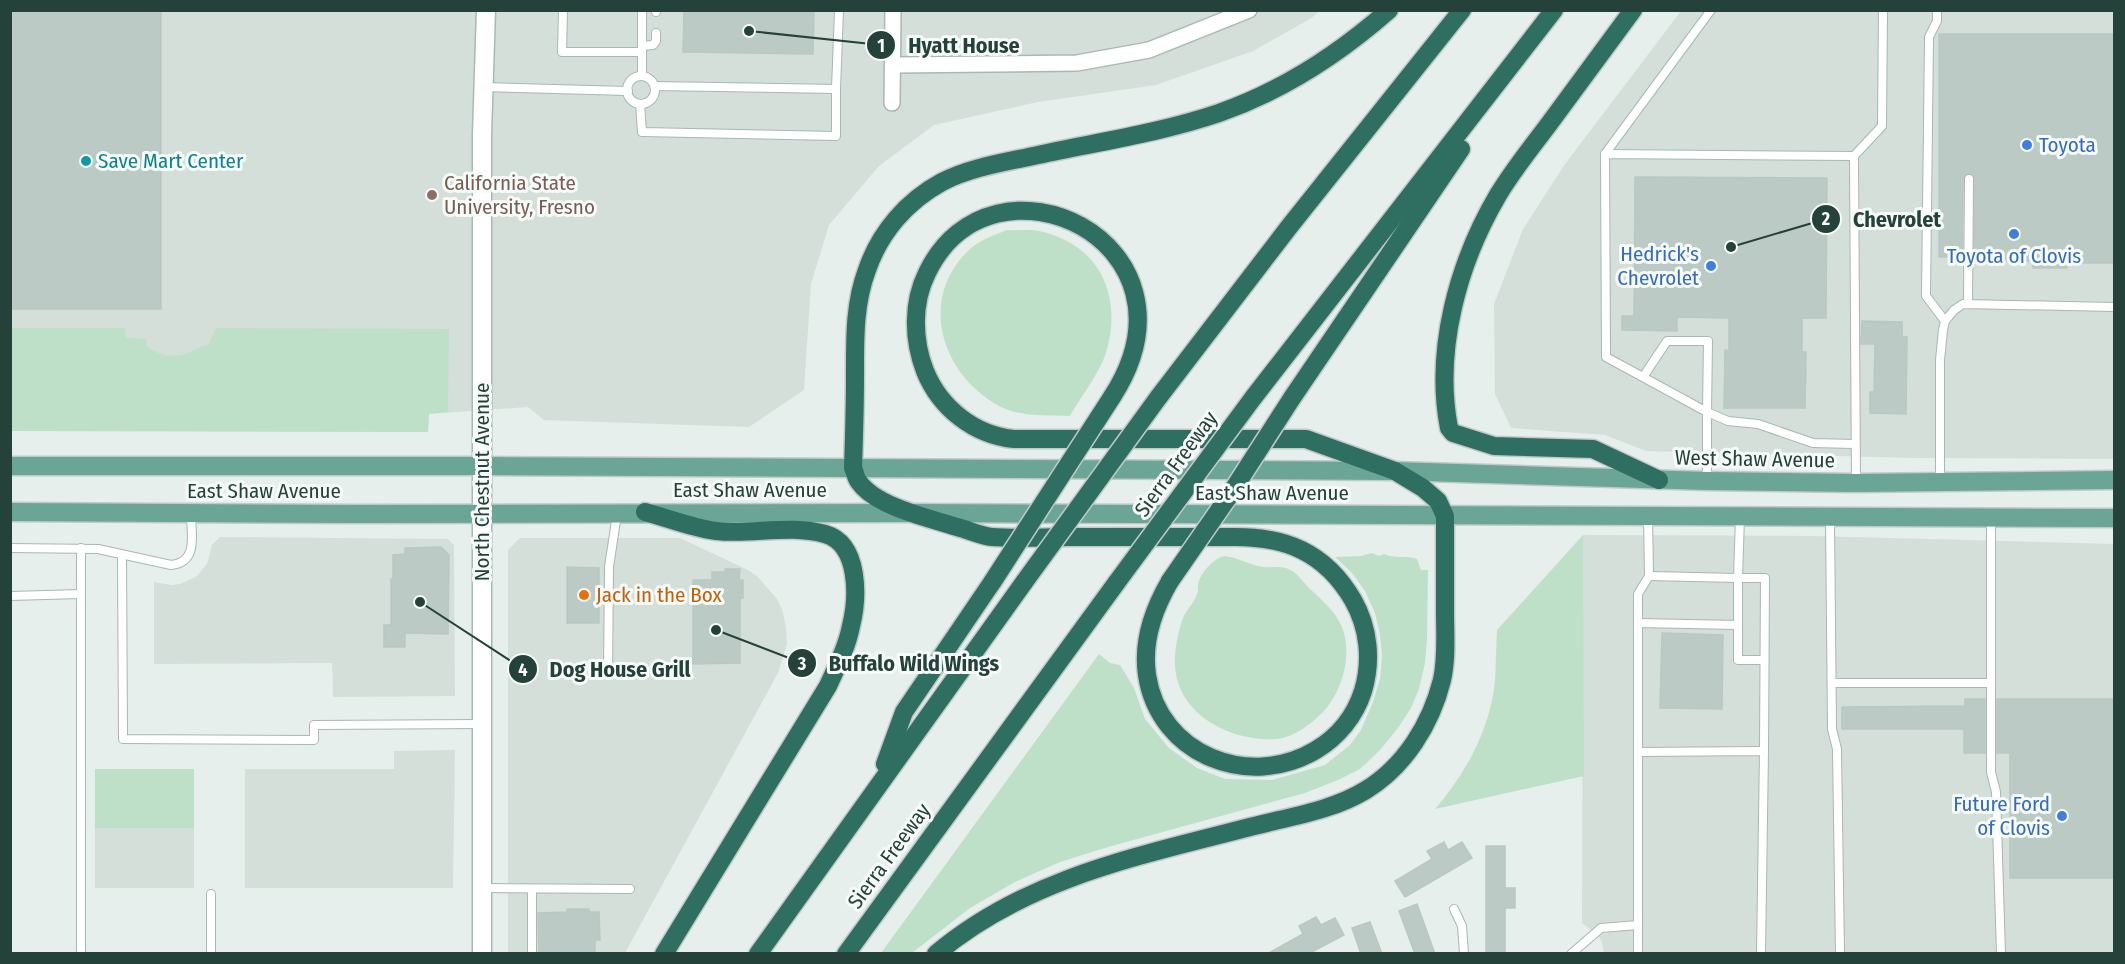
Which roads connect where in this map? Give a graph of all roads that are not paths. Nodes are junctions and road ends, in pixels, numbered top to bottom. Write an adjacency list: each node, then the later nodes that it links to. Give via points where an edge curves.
1 (486, 10): 19 (street, North Chestnut Avenue)
2 (563, 10): 15 (lane, via 562,52)
3 (642, 10): 15 (lane)
4 (838, 10): 20 (lane)
5 (893, 10): 16 (street)
6 (1249, 10): 16 (street, via 1149,50 1077,63)
7 (1389, 10): 35 (highway, via 1313,67 1221,112 977,168 942,182 907,207 878,244 858,302)
8 (1462, 10): 70 (highway, bridge, via 1158,398)
9 (1555, 10): 45 (highway, bridge, via 1292,398 1229,496 1170,581 1155,609 1148,635 1150,688 1171,728 1189,745 1211,758 1260,767 1299,759 1322,747 1340,731 1358,705 1366,680 1368,653 1362,617 1347,591 1309,553 1287,543 1239,537 991,537); 83 (highway, Sierra Freeway, bridge, via 1253,398)
10 (1633, 10): 37 (highway, via 1497,196 1463,274 1454,308 1444,387 1453,433 1494,446 1593,449)
11 (1711, 10): 24 (lane)
12 (1883, 10): 25 (lane, via 1882,126)
13 (1937, 10): 29 (lane, via 1937,21 1929,37 1926,296)
14 (656, 33): 15 (lane, via 653,45)
15 (642, 49): 17 (lane)
16 (893, 65): 22 (street)
17 (642, 76): 18 (lane); 21 (lane, via 630,82)
18 (655, 86): 20 (lane); 23 (lane, via 652,98)
19 (484, 87): 21 (lane); 34 (street, North Chestnut Avenue)
20 (836, 89): 23 (lane, via 836,136 642,132)
21 (628, 91): 23 (lane, via 632,100)
22 (892, 103)
23 (640, 104)
24 (1605, 154): 25 (lane); 30 (lane, via 1606,357)
25 (1854, 156): 32 (lane)
26 (1969, 179): 27 (lane)
27 (1968, 304): 28 (lane); 29 (lane, via 1954,310)
28 (2115, 306)
29 (1945, 321): 40 (lane, via 1940,360)
30 (1643, 377): 31 (lane); 31 (lane, via 1667,341 1708,341)
31 (1707, 412): 32 (lane, via 1813,443); 39 (lane)
32 (1856, 444): 41 (lane)
33 (10, 466): 34 (main road, East Shaw Avenue)
34 (482, 466): 35 (main road, East Shaw Avenue); 47 (street, North Chestnut Avenue)
35 (853, 468): 36 (main road, East Shaw Avenue); 45 (highway, via 859,482 874,496)
36 (1395, 471): 37 (main road, West Shaw Avenue); 48 (highway, via 1438,501); 70 (highway, bridge, via 1306,439 1014,439 976,429 954,413 933,388 918,346 916,317 921,286 930,267 946,245 966,228 1001,213 1052,214 1078,223 1097,236 1120,261 1131,283 1137,318 1131,360 1112,397 993,581 904,712)
37 (1659, 480): 39 (main road, West Shaw Avenue)
38 (2115, 480): 40 (main road, West Shaw Avenue)
39 (1707, 481): 41 (main road, West Shaw Avenue)
40 (1940, 481): 41 (main road, West Shaw Avenue)
41 (1856, 483)
42 (10, 512): 46 (main road, East Shaw Avenue)
43 (645, 512): 44 (main road, East Shaw Avenue); 45 (main road, East Shaw Avenue); 81 (highway, via 716,531 805,530 827,534 843,545 854,570 852,624 828,686)
44 (617, 513): 47 (main road, East Shaw Avenue); 64 (lane, via 609,567)
45 (914, 513): 48 (main road, East Shaw Avenue)
46 (191, 514): 47 (main road, East Shaw Avenue); 56 (lane, via 191,551 185,561 171,565)
47 (482, 514): 67 (street, North Chestnut Avenue)
48 (1445, 516): 49 (main road, East Shaw Avenue); 84 (highway, via 1442,679 1427,721 1386,776 1365,790 1318,809 1065,879 986,918)
49 (1648, 517): 50 (main road); 57 (lane)
50 (1740, 517): 51 (main road); 58 (lane)
51 (1830, 518): 52 (main road); 65 (lane)
52 (1991, 518): 53 (main road); 66 (lane)
53 (2115, 518)
54 (10, 549): 55 (lane)
55 (81, 549): 56 (lane); 59 (lane)
56 (122, 555): 67 (lane, via 123,739 314,740 314,725)
57 (1649, 576): 58 (lane); 61 (lane, via 1638,594)
58 (1738, 578): 62 (lane); 63 (lane, via 1764,578)
59 (81, 594): 60 (lane); 77 (lane)
60 (10, 596)
61 (1638, 624): 62 (lane); 69 (lane)
62 (1738, 625): 63 (lane, via 1738,660)
63 (1764, 660): 68 (lane)
64 (608, 674)
65 (1832, 683): 66 (lane); 89 (lane, via 1832,729 1837,749)
66 (1990, 683): 90 (lane)
67 (482, 723): 71 (street, North Chestnut Avenue)
68 (1764, 751): 69 (lane); 88 (lane)
69 (1639, 752): 76 (lane)
70 (876, 788): 82 (highway)
71 (482, 888): 72 (lane); 79 (street, North Chestnut Avenue)
72 (532, 889): 73 (lane); 80 (lane)
73 (630, 889)
74 (211, 894): 78 (lane)
75 (1454, 909): 85 (lane, via 1462,926)
76 (1638, 925): 86 (lane, via 1601,928); 87 (lane)
77 (81, 954)
78 (211, 954)
79 (482, 954)
80 (532, 954)
81 (664, 954)
82 (758, 954)
83 (846, 954)
84 (936, 954)
85 (1464, 954)
86 (1570, 954)
87 (1638, 954)
88 (1761, 954)
89 (1840, 954)
90 (2001, 954)

